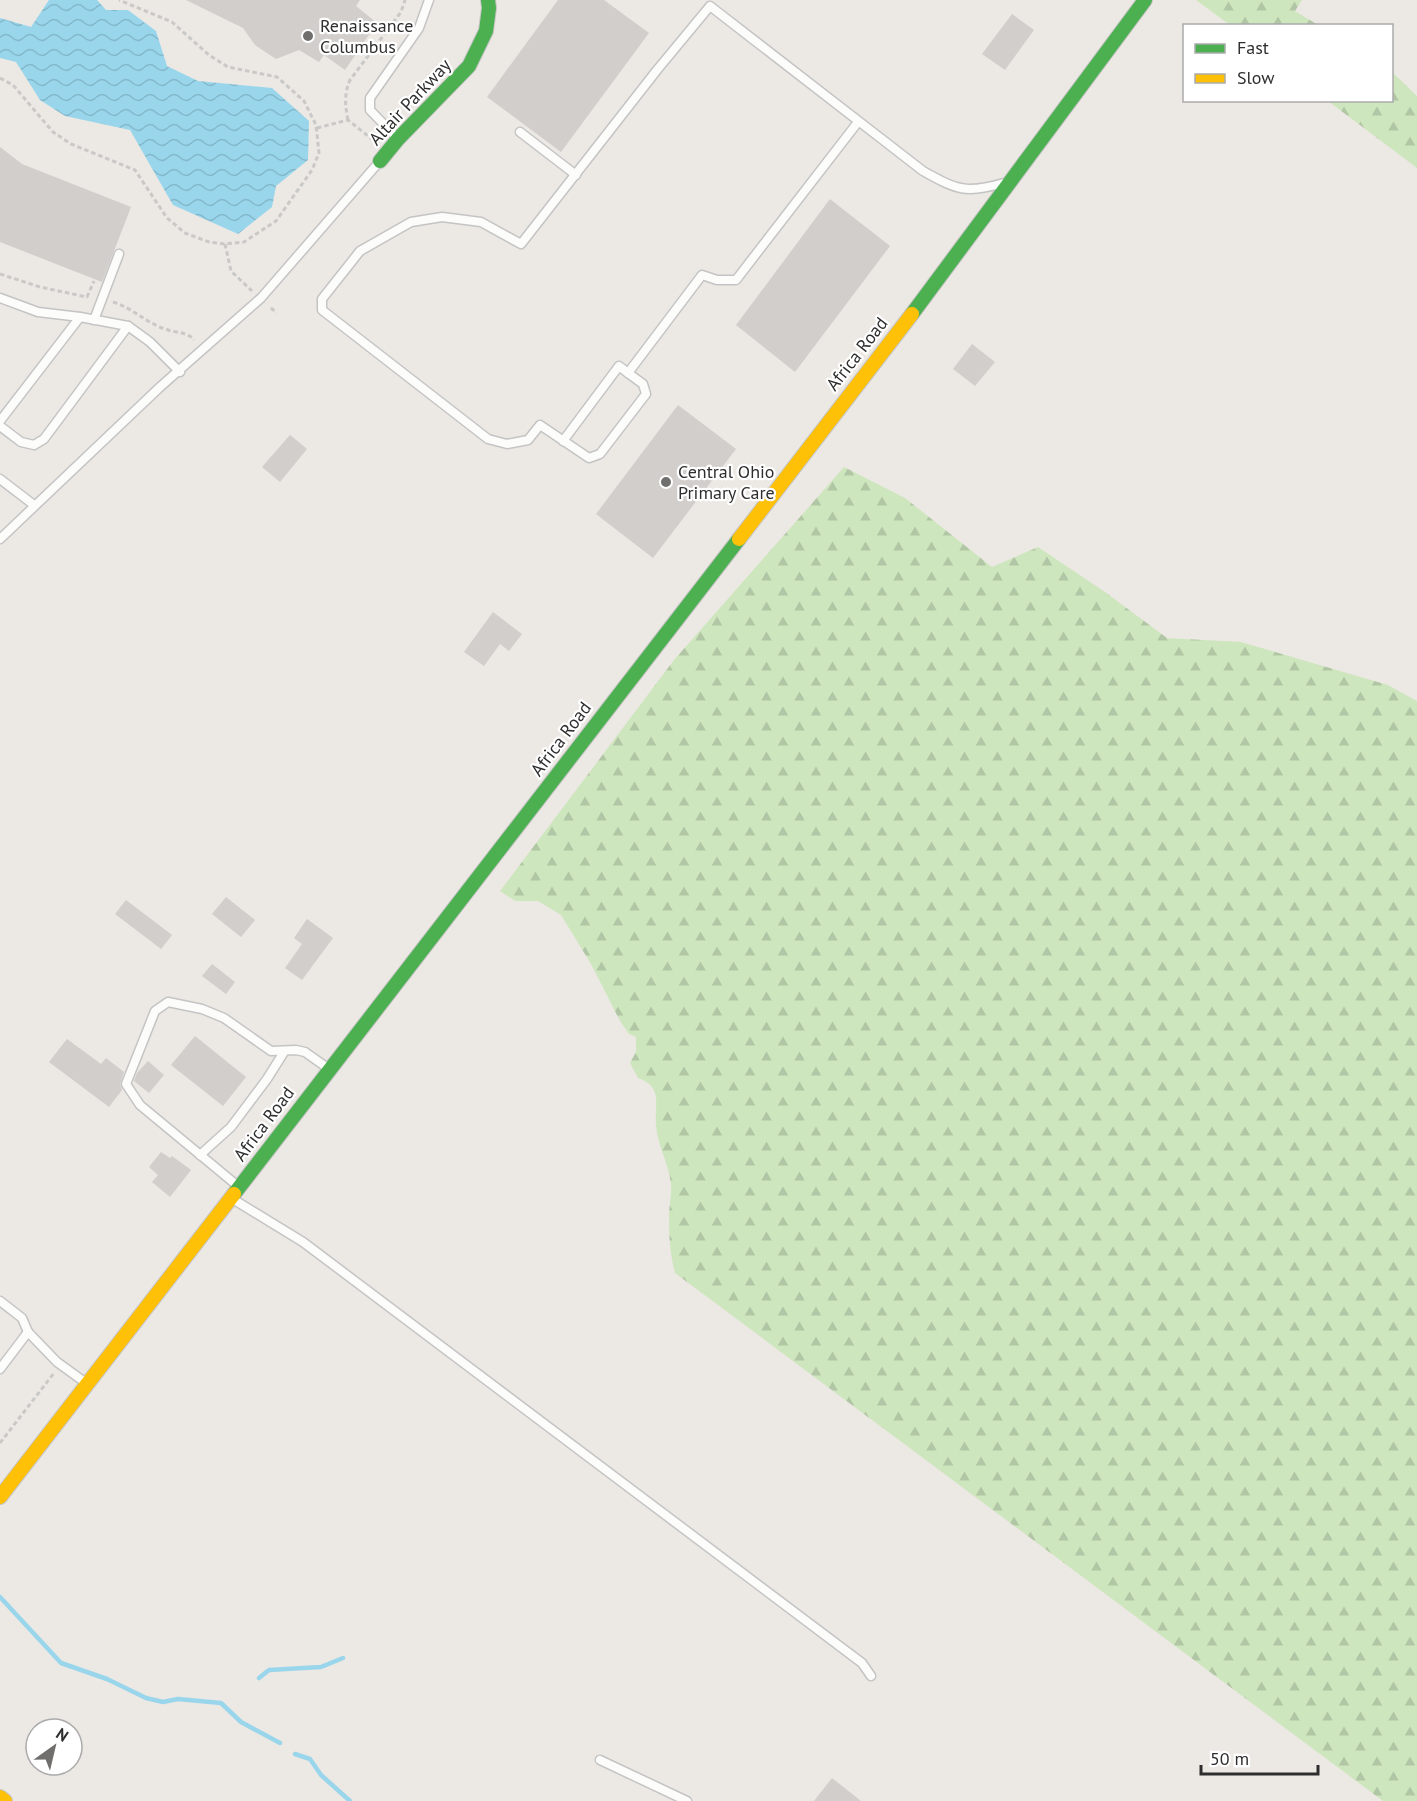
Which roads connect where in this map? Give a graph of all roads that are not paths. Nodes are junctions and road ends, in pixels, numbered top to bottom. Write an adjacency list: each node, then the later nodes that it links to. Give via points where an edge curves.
1 (429, 0): 6 (lane, via 419,28 370,98 370,110)
2 (488, 0): 6 (street, Altair Parkway, via 486,31 469,66)
3 (1146, 0): 9 (street, Africa Road)
4 (858, 122): 8 (lane, via 710,6); 9 (lane, via 922,171 950,186 981,189); 16 (lane, via 736,279 717,280 702,275)
5 (520, 132): 8 (lane)
6 (398, 139): 7 (street, Altair Parkway)
7 (380, 161): 15 (lane, via 261,298)
8 (576, 175): 18 (lane, via 521,244 481,222 442,216 411,222 360,251 322,299 322,310 488,439 507,444 528,440 540,425)
9 (1012, 181): 23 (street, Africa Road)
10 (119, 254): 13 (lane)
11 (0, 298): 12 (lane, via 38,312)
12 (80, 317): 13 (lane); 17 (lane)
13 (94, 320): 14 (lane)
14 (128, 326): 15 (lane); 17 (lane, via 44,439 34,445 21,442)
15 (180, 372): 20 (lane)
16 (628, 373): 18 (lane, via 619,366); 18 (lane, via 643,384 646,394 600,454 589,458)
17 (0, 423)
18 (563, 441)
19 (0, 478): 20 (lane)
20 (34, 505): 21 (lane)
21 (0, 539)
22 (284, 1052): 23 (lane, via 305,1052); 24 (lane, via 231,1127); 24 (lane, via 271,1051 224,1018 202,1009 168,1002 155,1011 126,1084 141,1106)
23 (329, 1069): 25 (street, Africa Road)
24 (200, 1155): 25 (lane)
25 (235, 1193): 29 (street, Africa Road); 31 (lane, via 862,1663)
26 (0, 1301): 27 (lane, via 22,1318)
27 (28, 1332): 28 (lane); 29 (lane, via 60,1365)
28 (0, 1369)
29 (87, 1384): 30 (street, Africa Road)
30 (0, 1497)
31 (871, 1676)
32 (600, 1760): 35 (lane)
33 (0, 1797): 34 (street)
34 (5, 1801)
35 (687, 1801)

